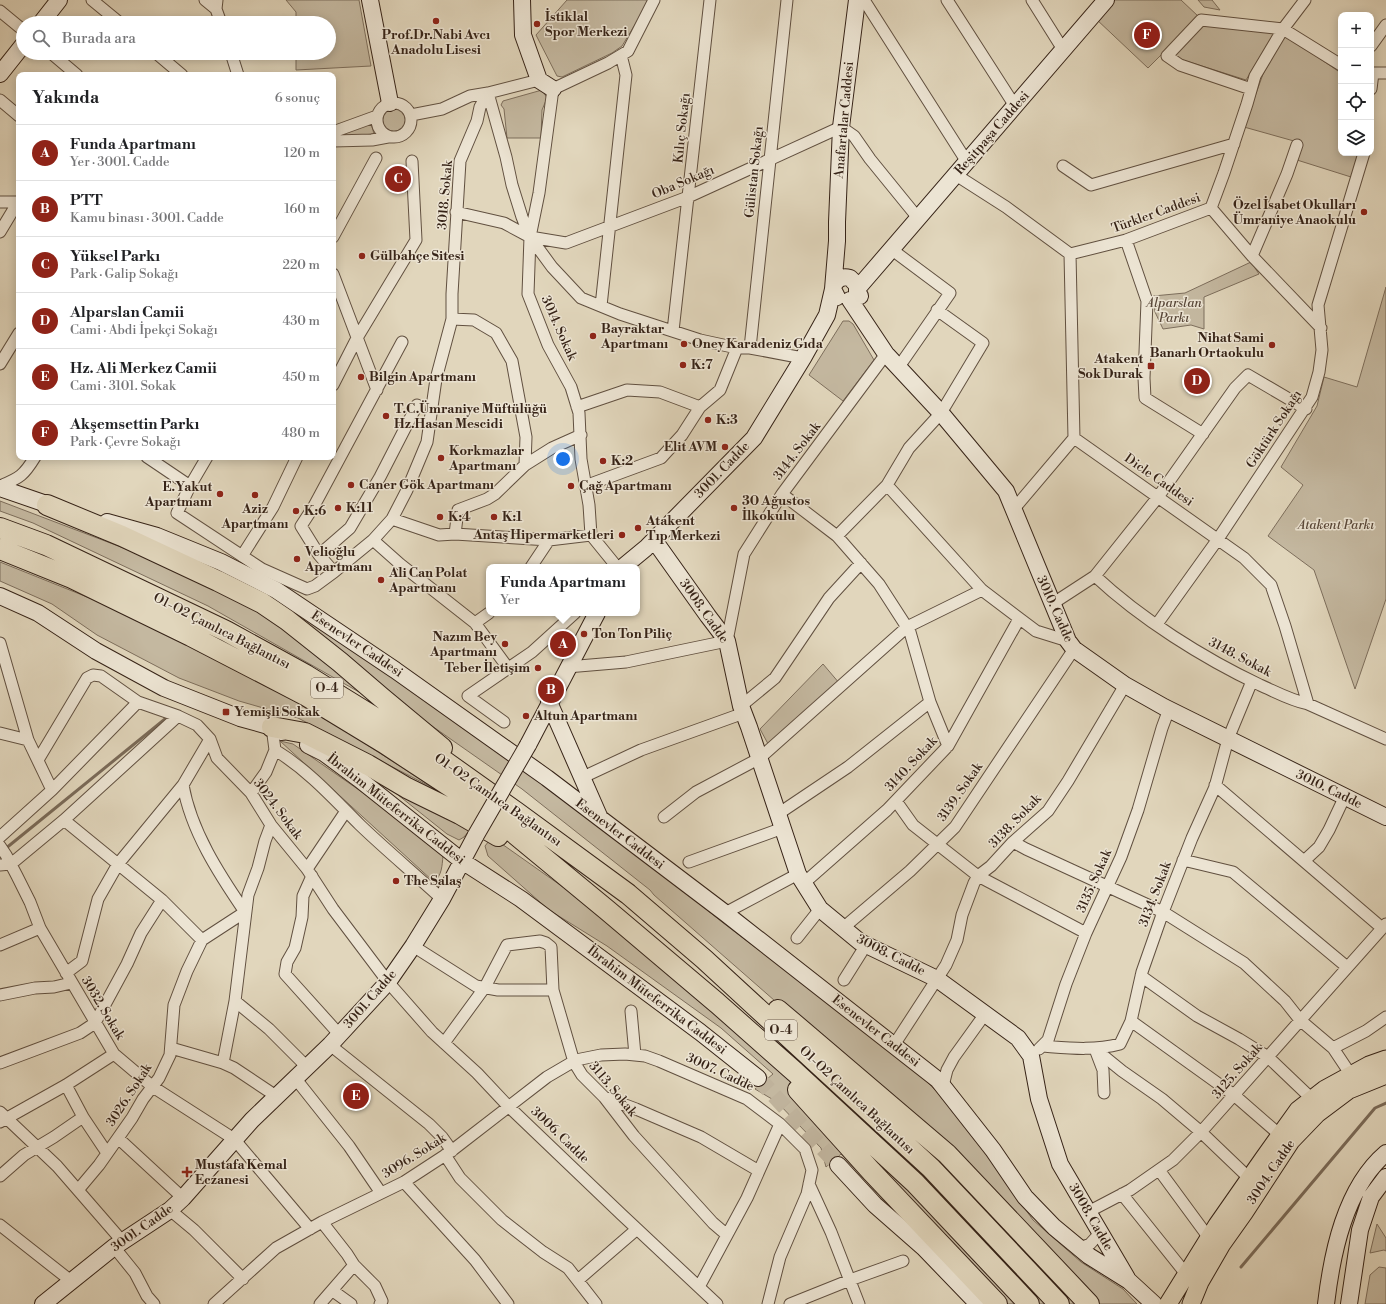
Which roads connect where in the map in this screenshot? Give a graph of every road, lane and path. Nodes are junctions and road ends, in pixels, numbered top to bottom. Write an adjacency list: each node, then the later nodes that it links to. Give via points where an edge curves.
1 (59, 0): 17 (main road)
2 (92, 0): 18 (street)
3 (205, 0): 15 (street)
4 (370, 0): 42 (main road)
5 (522, 0): 37 (main road, via 522,35)
6 (654, 0): 26 (street, via 628,51)
7 (710, 0): 60 (street, Kılıç Sokağı)
8 (787, 0): 55 (street, Gülistan Sokağı)
9 (856, 0): 47 (main road, Anafartalar Caddesi)
10 (864, 0): 57 (street)
11 (947, 0): 43 (street)
12 (1032, 0): 24 (street)
13 (1106, 0): 24 (main road, Reşitpaşa Caddesi)
14 (1305, 0): 22 (street, Türkler Caddesi)
15 (217, 5): 19 (street)
16 (0, 11): 20 (street)
17 (46, 16)
18 (111, 16)
19 (219, 16)
20 (16, 24)
21 (1386, 25): 23 (street)
22 (1283, 29): 30 (street); 39 (street, Türkler Caddesi, via 1255,76); 39 (street, via 1201,20 1167,56 1180,65)
23 (1374, 42)
24 (1064, 51): 43 (main road, Reşitpaşa Caddesi)
25 (16, 54): 36 (main road)
26 (621, 55): 38 (street); 67 (street, via 626,75)
27 (59, 60): 31 (street)
28 (164, 60): 32 (street)
29 (233, 60): 33 (street)
30 (1338, 63)
31 (73, 72)
32 (178, 72)
33 (237, 72)
34 (1374, 73): 35 (street)
35 (1386, 73)
36 (0, 74)
37 (539, 80): 38 (main road); 40 (street)
38 (553, 89): 70 (street, via 539,193)
39 (1251, 89): 51 (street, Türkler Caddesi)
40 (488, 93): 45 (street, via 470,96 442,109); 65 (street, 3018. Sokak, via 480,107 477,121 460,161); 70 (street, 3014. Sokak, via 512,185)
41 (0, 100): 44 (street)
42 (390, 103): 45 (street, via 404,106); 46 (street, via 381,108)
43 (1015, 106): 57 (main road, Reşitpaşa Caddesi)
44 (16, 113)
45 (411, 115): 49 (street, via 411,124 407,132 398,137)
46 (377, 116): 48 (street); 49 (street, via 380,131)
47 (841, 127): 55 (street, Oba Sokağı); 66 (street, via 854,136); 72 (main road, Anafartalar Caddesi)
48 (336, 131)
49 (388, 136): 50 (street, via 372,140)
50 (336, 141)
51 (1234, 144): 58 (street, via 1091,185); 64 (street, Türkler Caddesi)
52 (1297, 145): 75 (street)
53 (1363, 156): 82 (street, Göktürk Sokağı, via 1318,305)
54 (376, 158): 68 (street)
55 (770, 160): 60 (street, Oba Sokağı); 88 (street, Gülistan Sokağı)
56 (412, 161): 85 (street, via 416,240)
57 (967, 162): 59 (main road, Reşitpaşa Caddesi)
58 (1063, 166)
59 (956, 175): 66 (main road, Reşitpaşa Caddesi); 74 (street, via 1006,207)
60 (688, 196): 67 (street, Oba Sokağı); 83 (street, Kılıç Sokağı)
61 (0, 202): 62 (street)
62 (16, 202)
63 (16, 207): 69 (street)
64 (1211, 208): 71 (street, Türkler Caddesi); 75 (street)
65 (456, 212): 70 (street, via 504,224); 81 (street, 3018. Sokak)
66 (918, 218): 73 (main road, Reşitpaşa Caddesi)
67 (610, 226): 70 (street, Oba Sokağı, via 566,243); 79 (street)
68 (336, 231)
69 (0, 232)
70 (530, 237): 79 (street, via 552,267 581,298); 96 (street, 3014. Sokak, via 528,294 548,344 571,387)
71 (1126, 240): 74 (street, Türkler Caddesi); 100 (street, via 1147,301 1145,398)
72 (837, 241): 77 (main road, Anafartalar Caddesi); 78 (main road, Anafartalar Caddesi, via 842,250)
73 (891, 249): 78 (main road, Reşitpaşa Caddesi); 80 (street, via 950,293)
74 (1070, 254): 102 (street)
75 (1252, 256): 82 (street)
76 (336, 282): 85 (street)
77 (834, 287): 78 (main road, 3010. Cadde, via 838,299); 90 (main road, via 827,315)
78 (852, 290): 89 (main road, 3010. Cadde); 90 (main road, via 812,349)
79 (601, 306): 83 (street)
80 (937, 310): 92 (street); 99 (street, via 983,343)
81 (452, 319): 107 (street, via 474,320 496,333 512,361 526,437); 116 (street, 3018. Sokak, via 436,379 428,442)
82 (1321, 328): 98 (street, Göktürk Sokağı, via 1319,372)
83 (673, 331): 87 (street)
84 (16, 338): 91 (street)
85 (357, 338): 93 (street); 94 (street)
86 (402, 342): 94 (street)
87 (737, 348): 88 (street); 97 (street, via 720,390)
88 (750, 348): 90 (street)
89 (886, 354): 92 (main road, 3010. Cadde); 112 (street, 3144. Sokak)
90 (803, 358): 124 (main road, 3001. Cadde, via 754,438)
91 (0, 364)
92 (898, 368): 99 (main road, 3010. Cadde)
93 (336, 379)
94 (377, 390): 126 (street, via 301,526)
95 (417, 405): 126 (street, via 350,528)
96 (577, 407): 97 (street, via 627,390 660,392); 101 (street, 3014. Sokak)
97 (700, 407): 110 (street, via 682,435 661,458)
98 (1306, 409): 100 (street, via 1248,375 1235,388); 121 (street, Göktürk Sokağı)
99 (941, 413): 108 (street, via 909,448); 115 (main road, 3010. Cadde, via 1006,492)
100 (1203, 434): 113 (street)
101 (581, 435): 107 (street, via 552,448); 110 (street, 3014. Sokak)
102 (1074, 438): 113 (street, Dicle Caddesi); 115 (street)
103 (33, 460): 111 (street, via 20,477)
104 (151, 460): 109 (street)
105 (205, 460): 109 (street)
106 (296, 460): 127 (street, via 273,507)
107 (525, 465): 118 (street, via 495,494 458,510)
108 (887, 485): 120 (street); 134 (street)
109 (190, 486): 127 (street, via 177,513)
110 (585, 486): 119 (street, 3014. Sokak)
111 (0, 487): 114 (main road, Esenevler Caddesi)
112 (782, 494): 120 (street); 144 (street, 3144. Sokak, via 744,554)
113 (1158, 497): 121 (street, Dicle Caddesi); 133 (street)
114 (47, 505): 177 (highway, via 174,560 281,615); 180 (main road, Esenevler Caddesi, via 157,536 221,562 276,590 471,723)
115 (1013, 510): 136 (main road, 3010. Cadde)
116 (392, 519): 118 (street, via 439,535); 122 (street, 3018. Sokak)
117 (0, 528): 177 (highway, O1-O2 Çamlıca Bağlantısı / O-4, via 46,545 226,630 306,675 426,750)
118 (455, 534): 123 (street)
119 (591, 535): 123 (street); 130 (street)
120 (837, 536): 128 (street)
121 (1218, 539): 142 (street, Göktürk Sokağı); 154 (street, Dicle Caddesi, via 1244,558 1271,585)
122 (373, 540): 132 (street, 3018. Sokak); 141 (street)
123 (549, 540): 129 (street)
124 (654, 540): 131 (main road, 3001. Cadde); 144 (main road, 3008. Cadde)
125 (0, 549): 202 (highway, O1-O2 Çamlıca Bağlantısı / O-4, via 72,578 305,695 486,810)
126 (319, 555): 132 (street)
127 (242, 556): 132 (street, 3018. Sokak, via 262,569 307,589)
128 (861, 563): 143 (street, via 879,584); 156 (street, via 829,598 775,678)
129 (533, 564)
130 (615, 564)
131 (627, 564)
132 (334, 572)
133 (1095, 576): 136 (street); 142 (street, 3148. Sokak, via 1112,592)
134 (982, 590): 140 (street); 143 (street)
135 (2, 601): 159 (main road, İbrahim Müteferrika Caddesi, via 38,613 96,651 164,688 240,718)
136 (1052, 604): 146 (main road, 3010. Cadde)
137 (486, 615): 141 (street)
138 (572, 616): 148 (street, via 532,652)
139 (595, 616): 147 (main road, 3001. Cadde)
140 (1019, 619): 146 (street, via 1036,631); 165 (street, 3140. Sokak)
141 (475, 623): 148 (street)
142 (1157, 624): 149 (street, 3148. Sokak)
143 (907, 627): 153 (street); 167 (street)
144 (727, 641): 147 (street, via 626,662); 156 (main road, 3008. Cadde)
145 (0, 643): 164 (street)
146 (1071, 645): 150 (main road, 3010. Cadde); 186 (street, 3139. Sokak, via 955,827)
147 (567, 667): 152 (main road, 3001. Cadde)
148 (508, 668): 158 (street, via 468,696)
149 (1252, 681): 154 (street, 3148. Sokak, via 1295,701); 163 (street, 3134. Sokak)
150 (1125, 685): 155 (main road, 3010. Cadde); 185 (street, 3138. Sokak, via 1048,811)
151 (138, 702): 157 (street, 3024. Sokak); 168 (street, 3024. Sokak, via 100,676 93,675 88,678); 172 (street)
152 (549, 702): 169 (main road); 189 (main road, 3001. Cadde, bridge, via 528,745)
153 (930, 702): 165 (street); 182 (street)
154 (1308, 704): 161 (street, 3148. Sokak)
155 (1169, 709): 163 (main road, 3010. Cadde); 197 (street, 3135. Sokak, via 1138,810)
156 (743, 710): 167 (main road, 3008. Cadde); 169 (street, via 640,750)
157 (178, 716): 162 (street, 3024. Sokak, via 197,725); 181 (street)
158 (504, 722)
159 (272, 727): 166 (street); 189 (main road, İbrahim Müteferrika Caddesi, via 324,754); 202 (highway, via 305,733 490,830)
160 (0, 733): 164 (street)
161 (1385, 735)
162 (210, 739): 170 (street); 173 (street, 3024. Sokak, via 217,758)
163 (1228, 739): 171 (street, 3134. Sokak); 174 (main road, 3010. Cadde)
164 (28, 740): 168 (street)
165 (948, 746): 175 (street, 3140. Sokak)
166 (275, 750): 173 (street, via 266,772); 176 (street, via 292,760)
167 (760, 758): 178 (street, via 696,792); 182 (main road, 3008. Cadde)
168 (38, 760): 172 (street)
169 (581, 778): 180 (main road)
170 (183, 785): 192 (street); 203 (street, via 200,837 220,876)
171 (1215, 785): 188 (street, 3134. Sokak); 190 (street)
172 (52, 790): 184 (street)
173 (251, 793): 183 (street, 3024. Sokak)
174 (1344, 796): 179 (main road, 3010. Cadde); 190 (street, via 1319,847)
175 (896, 801): 186 (street, via 913,825); 196 (street, 3140. Sokak)
176 (346, 811): 194 (street); 199 (street)
177 (516, 812): 198 (highway, O1-O2 Çamlıca Bağlantısı / O-4)
178 (664, 817)
179 (1386, 817)
180 (599, 818): 205 (main road, Esenevler Caddesi)
181 (64, 820): 192 (street); 193 (street)
182 (781, 821): 191 (street); 196 (main road, 3008. Cadde)
183 (271, 825): 194 (street, 3024. Sokak); 203 (street)
184 (0, 837)
185 (1013, 842): 195 (street, 3138. Sokak); 197 (street)
186 (937, 845): 195 (street); 208 (street, 3139. Sokak)
187 (0, 846): 193 (street, 3032. Sokak)
188 (1183, 860): 204 (street, 3134. Sokak); 215 (street, via 1233,872)
189 (462, 861): 199 (main road, 3001. Cadde); 250 (main road, İbrahim Müteferrika Caddesi, via 521,899 694,1027)
190 (1304, 861): 206 (street)
191 (689, 862)
192 (118, 864): 200 (street); 217 (street, via 98,899 82,961)
193 (6, 865): 207 (street, 3032. Sokak, via 30,902)
194 (310, 873): 220 (street, 3024. Sokak, via 333,909); 232 (street, via 303,896 302,917 295,948 287,962 285,974)
195 (978, 876): 209 (street); 218 (street, 3138. Sokak, via 962,915 957,940)
196 (801, 879): 201 (main road, 3008. Cadde); 205 (street, 3140. Sokak)
197 (1107, 887): 204 (street); 209 (street, 3135. Sokak)
198 (628, 894): 320 (highway, O1-O2 Çamlıca Bağlantısı / O-4, via 704,959 931,1168); 321 (highway, via 699,942 947,1154)
199 (442, 899): 214 (main road, 3001. Cadde)
200 (162, 900): 211 (street); 230 (street, via 141,933)
201 (820, 909): 208 (main road, 3008. Cadde); 210 (street)
202 (607, 910): 231 (highway, O1-O2 Çamlıca Bağlantısı / O-4)
203 (245, 912): 211 (street); 224 (street)
204 (1163, 912): 216 (street, 3134. Sokak); 228 (street, via 1244,963 1285,1001)
205 (725, 913): 234 (main road, Esenevler Caddesi)
206 (1384, 926): 215 (street, 3125. Sokak)
207 (40, 928): 212 (street); 217 (street, 3032. Sokak)
208 (843, 928): 213 (main road, 3008. Cadde)
209 (1086, 933): 238 (street, 3135. Sokak, via 1048,1040)
210 (797, 938)
211 (202, 940): 235 (street, 3026. Sokak, via 174,1005)
212 (0, 945)
213 (866, 945): 218 (main road, 3008. Cadde); 219 (street)
214 (413, 946): 220 (main road, 3001. Cadde); 221 (street, via 476,986)
215 (1347, 967): 228 (street, 3125. Sokak)
216 (1141, 976): 229 (street, 3134. Sokak); 241 (street, via 1197,1016)
217 (69, 978): 223 (street, via 54,987); 230 (street, 3032. Sokak)
218 (937, 979): 226 (main road, 3008. Cadde); 234 (street, 3138. Sokak)
219 (844, 980)
220 (388, 982): 232 (main road, 3001. Cadde); 233 (street, 3006. Cadde)
221 (485, 987): 222 (street, via 498,990); 222 (street, 3113. Sokak, via 507,945 540,941 551,947); 233 (street)
222 (554, 990): 243 (street, 3113. Sokak)
223 (0, 995)
224 (234, 1001): 245 (street); 246 (street, via 269,1029)
225 (632, 1011): 240 (street)
226 (985, 1014): 238 (main road, 3008. Cadde); 252 (street, via 954,1056)
227 (1386, 1017): 236 (street)
228 (1300, 1020): 236 (street); 241 (street, 3125. Sokak)
229 (1131, 1021): 237 (street, 3134. Sokak, via 1120,1044); 255 (street)
230 (95, 1023): 239 (street, 3032. Sokak); 244 (street, via 80,1033)
231 (756, 1037): 318 (highway, via 812,1106 870,1171); 319 (highway, O1-O2 Çamlıca Bağlantısı / O-4, via 915,1183)
232 (335, 1040): 246 (main road, 3001. Cadde); 269 (street, via 430,1124 442,1137)
233 (444, 1043): 259 (street, 3006. Cadde)
234 (894, 1045): 252 (main road, Esenevler Caddesi)
235 (171, 1048): 245 (street); 253 (street, 3026. Sokak, via 170,1055)
236 (1333, 1048): 247 (street)
237 (1095, 1049): 238 (street, 3134. Sokak); 254 (street, via 1103,1070); 263 (street)
238 (1036, 1051): 285 (main road, 3008. Cadde, via 1039,1099 1060,1164)
239 (114, 1054): 251 (street); 253 (street, 3032. Sokak)
240 (635, 1054): 243 (street, 3096. Sokak, via 601,1055); 262 (street, 3007. Cadde, via 673,1066 747,1099)
241 (1268, 1057): 255 (street, 3125. Sokak); 258 (street)
242 (1386, 1058): 247 (main road, 3004. Cadde)
243 (574, 1062): 257 (street, 3113. Sokak, via 582,1075); 259 (street, 3096. Sokak, via 547,1077)
244 (0, 1063)
245 (223, 1063): 256 (street)
246 (307, 1067): 249 (main road, 3001. Cadde)
247 (1351, 1075): 258 (main road, 3004. Cadde)
248 (1386, 1075): 324 (main road, 3004. Cadde, via 1349,1090 1317,1114 1291,1141 1222,1244 1200,1282)
249 (295, 1078): 256 (main road, 3001. Cadde); 280 (street, via 349,1146)
250 (758, 1078)
251 (66, 1085): 260 (street); 261 (street)
252 (943, 1086): 294 (main road, Esenevler Caddesi, via 993,1150 1025,1197 1054,1227)
253 (153, 1087): 265 (street, 3026. Sokak, via 143,1098); 266 (street, 3032. Sokak)
254 (1104, 1093)
255 (1234, 1095): 263 (street, 3125. Sokak); 264 (street)
256 (276, 1096): 266 (main road, 3001. Cadde)
257 (604, 1097): 273 (street, via 701,1137); 291 (street, 3113. Sokak, via 634,1136)
258 (1312, 1099): 264 (main road, 3004. Cadde, via 1298,1110)
259 (508, 1106): 269 (street, 3096. Sokak); 289 (street, 3006. Cadde)
260 (2, 1117): 267 (street)
261 (83, 1117): 267 (street); 268 (street)
262 (780, 1124): 273 (street); 278 (street, 3007. Cadde, via 805,1149 812,1170)
263 (1201, 1132): 272 (street, 3125. Sokak); 276 (street)
264 (1280, 1135): 276 (main road, 3004. Cadde)
265 (118, 1138): 268 (street, 3026. Sokak); 283 (street)
266 (234, 1139): 283 (main road, 3001. Cadde); 288 (street, 3032. Sokak)
267 (35, 1147): 274 (street); 279 (street, via 57,1166)
268 (106, 1153): 279 (street, 3026. Sokak)
269 (448, 1153): 277 (street, 3096. Sokak); 299 (street, via 460,1178 502,1220 568,1268)
270 (1386, 1153): 325 (main road, via 1360,1184 1338,1236)
271 (838, 1165): 317 (main road, via 875,1205 924,1248)
272 (1159, 1170): 281 (street, 3125. Sokak); 292 (street)
273 (759, 1171): 291 (street)
274 (0, 1176)
275 (1386, 1177): 282 (main road)
276 (1249, 1178): 292 (main road, 3004. Cadde)
277 (404, 1182): 280 (street, 3096. Sokak); 311 (street, via 475,1260)
278 (809, 1184): 300 (street); 314 (street, 3007. Cadde, via 780,1257)
279 (78, 1190): 293 (street)
280 (380, 1193): 286 (street, 3096. Sokak)
281 (1122, 1194): 285 (street, 3125. Sokak); 297 (street)
282 (1371, 1196): 326 (main road, via 1357,1222 1346,1265); 327 (main road, via 1360,1230)
283 (183, 1198): 284 (main road, 3001. Cadde)
284 (170, 1210): 293 (main road, 3001. Cadde); 298 (street)
285 (1088, 1212): 290 (main road, 3008. Cadde)
286 (322, 1222): 288 (street, 3096. Sokak); 296 (street)
287 (0, 1225): 301 (street)
288 (310, 1229): 298 (street, 3096. Sokak, via 276,1248)
289 (637, 1229): 299 (street); 303 (street, 3006. Cadde)
290 (1100, 1233): 294 (street, via 1090,1244); 302 (main road, 3008. Cadde)
291 (727, 1235): 303 (street)
292 (1209, 1238): 297 (main road, 3004. Cadde)
293 (118, 1244): 301 (main road, 3001. Cadde); 306 (street)
294 (1080, 1248): 302 (main road, Esenevler Caddesi)
295 (903, 1261): 300 (street)
296 (354, 1265): 304 (street); 310 (street, via 375,1286 382,1301)
297 (1186, 1274): 323 (main road, 3004. Cadde)
298 (243, 1279): 307 (street, 3096. Sokak)
299 (578, 1280): 312 (street)
300 (850, 1280): 315 (street); 316 (street)
301 (71, 1281): 305 (main road, 3001. Cadde)
302 (1129, 1281): 322 (main road, Esenevler Caddesi)
303 (699, 1287): 313 (street, 3006. Cadde)
304 (333, 1291): 308 (street); 309 (street)
305 (43, 1304)
306 (154, 1304)
307 (214, 1304)
308 (320, 1304)
309 (351, 1304)
310 (380, 1304)
311 (508, 1304)
312 (596, 1304)
313 (717, 1304)
314 (768, 1304)
315 (790, 1304)
316 (859, 1304)
317 (978, 1304)
318 (997, 1304)
319 (1029, 1304)
320 (1059, 1304)
321 (1089, 1304)
322 (1154, 1304)
323 (1168, 1304)
324 (1191, 1304)
325 (1326, 1304)
326 (1340, 1304)
327 (1350, 1304)

